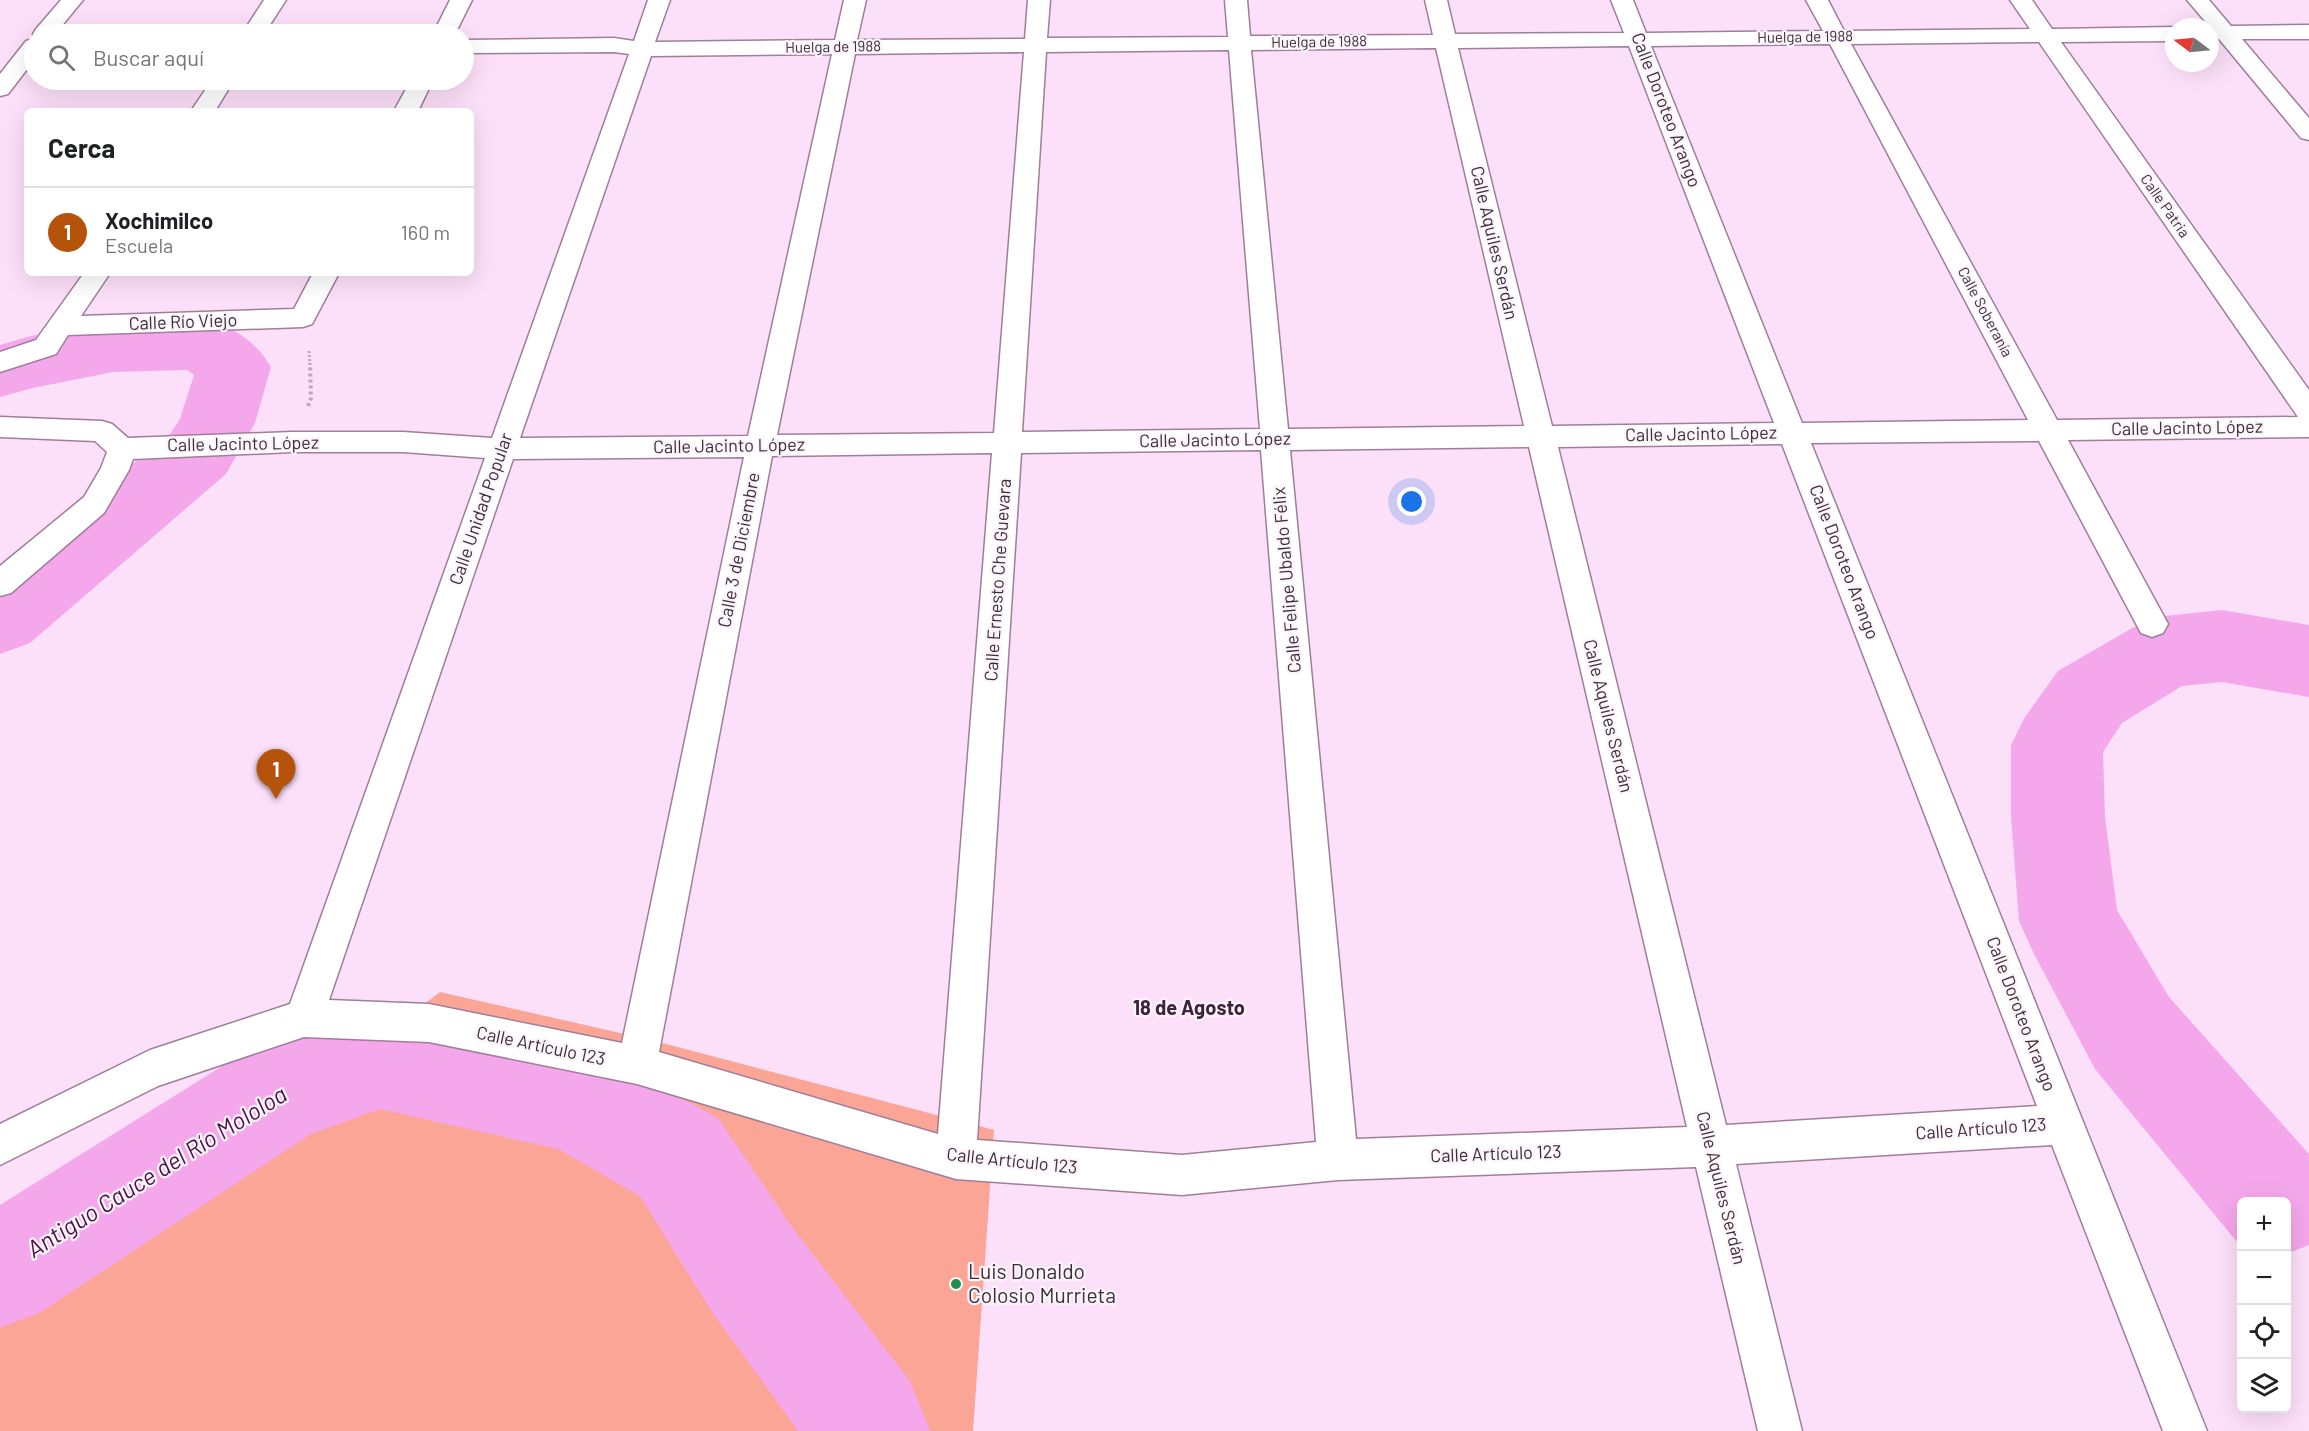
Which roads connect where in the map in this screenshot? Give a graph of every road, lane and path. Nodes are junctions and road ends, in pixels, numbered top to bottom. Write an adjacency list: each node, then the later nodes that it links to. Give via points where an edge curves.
1 (72, 0): 14 (street)
2 (276, 0): 15 (street)
3 (461, 0): 16 (street)
4 (659, 0): 30 (street, Calle Unidad Popular)
5 (855, 0): 28 (street, Calle 3 de Diciembre)
6 (1039, 0): 26 (street, Calle Ernesto Che Guevara)
7 (1236, 0): 25 (street, Calle Felipe Ubaldo Félix)
8 (1436, 0): 24 (street, Calle Aquiles Serdán)
9 (1622, 0): 23 (street, Calle Doroteo Arango)
10 (1817, 0): 22 (street, Calle Soberanía)
11 (2021, 0): 21 (street, Calle Patria)
12 (2198, 0): 13 (street)
13 (2209, 18)
14 (53, 24)
15 (260, 24)
16 (449, 24)
17 (2309, 32): 18 (street)
18 (2219, 33)
19 (2165, 34): 21 (street, Huelga de 1988)
20 (2219, 34): 38 (street)
21 (2045, 35): 22 (street, Huelga de 1988); 44 (street, Calle Patria)
22 (1837, 37): 23 (street, Huelga de 1988); 47 (street, Calle Soberanía)
23 (1638, 39): 24 (street, Huelga de 1988); 48 (street, Calle Doroteo Arango)
24 (1446, 41): 25 (street, Huelga de 1988); 49 (street, Calle Aquiles Serdán)
25 (1240, 43): 26 (street, Huelga de 1988); 50 (street, Calle Felipe Ubaldo Félix)
26 (1036, 45): 28 (street, Huelga de 1988); 51 (street, Calle Ernesto Che Guevara)
27 (474, 46): 30 (street, Huelga de 1988, via 614,45)
28 (845, 46): 30 (street, Huelga de 1988); 53 (street, Calle 3 de Diciembre)
29 (24, 47): 31 (street)
30 (642, 49): 55 (street, Calle Unidad Popular)
31 (0, 51)
32 (24, 60): 33 (street)
33 (0, 89)
34 (217, 90): 36 (street)
35 (417, 90): 37 (street)
36 (205, 108)
37 (408, 108)
38 (2309, 133)
39 (95, 276): 42 (street)
40 (324, 276): 41 (street)
41 (303, 318): 42 (street, Calle Río Viejo); 52 (path, via 311,398)
42 (62, 326): 43 (street, via 46,347)
43 (0, 362)
44 (2309, 411)
45 (0, 427): 54 (street, via 102,430)
46 (2309, 427): 47 (street, Calle Jacinto López)
47 (2048, 430): 48 (street, Calle Jacinto López); 57 (street, Calle Soberanía)
48 (1793, 433): 49 (street, Calle Jacinto López); 60 (street, Calle Doroteo Arango)
49 (1541, 436): 50 (street, Calle Jacinto López); 62 (street, Calle Aquiles Serdán)
50 (1275, 439): 51 (street, Calle Jacinto López); 64 (street, Calle Felipe Ubaldo Félix)
51 (1007, 442): 53 (street, Calle Jacinto López); 63 (street, Calle Ernesto Che Guevara)
52 (280, 443): 54 (street, Calle Jacinto López); 55 (street, Calle Jacinto López, via 403,442)
53 (760, 446): 55 (street, Calle Jacinto López); 59 (street, Calle 3 de Diciembre)
54 (134, 448): 56 (street, via 94,505)
55 (502, 449): 58 (street, Calle Unidad Popular)
56 (0, 584)
57 (2152, 624)
58 (304, 1018): 59 (street, Calle Artículo 123, via 429,1023); 61 (street, Calle Artículo 123, via 150,1069)
59 (637, 1065): 63 (street, Calle Artículo 123)
60 (2065, 1124): 62 (street, Calle Artículo 123); 66 (street, Calle Doroteo Arango)
61 (0, 1145)
62 (1711, 1146): 64 (street, Calle Artículo 123); 65 (street, Calle Aquiles Serdán)
63 (956, 1159): 64 (street, Calle Artículo 123, via 1182,1175)
64 (1338, 1160)
65 (1780, 1431)
66 (2185, 1431)

